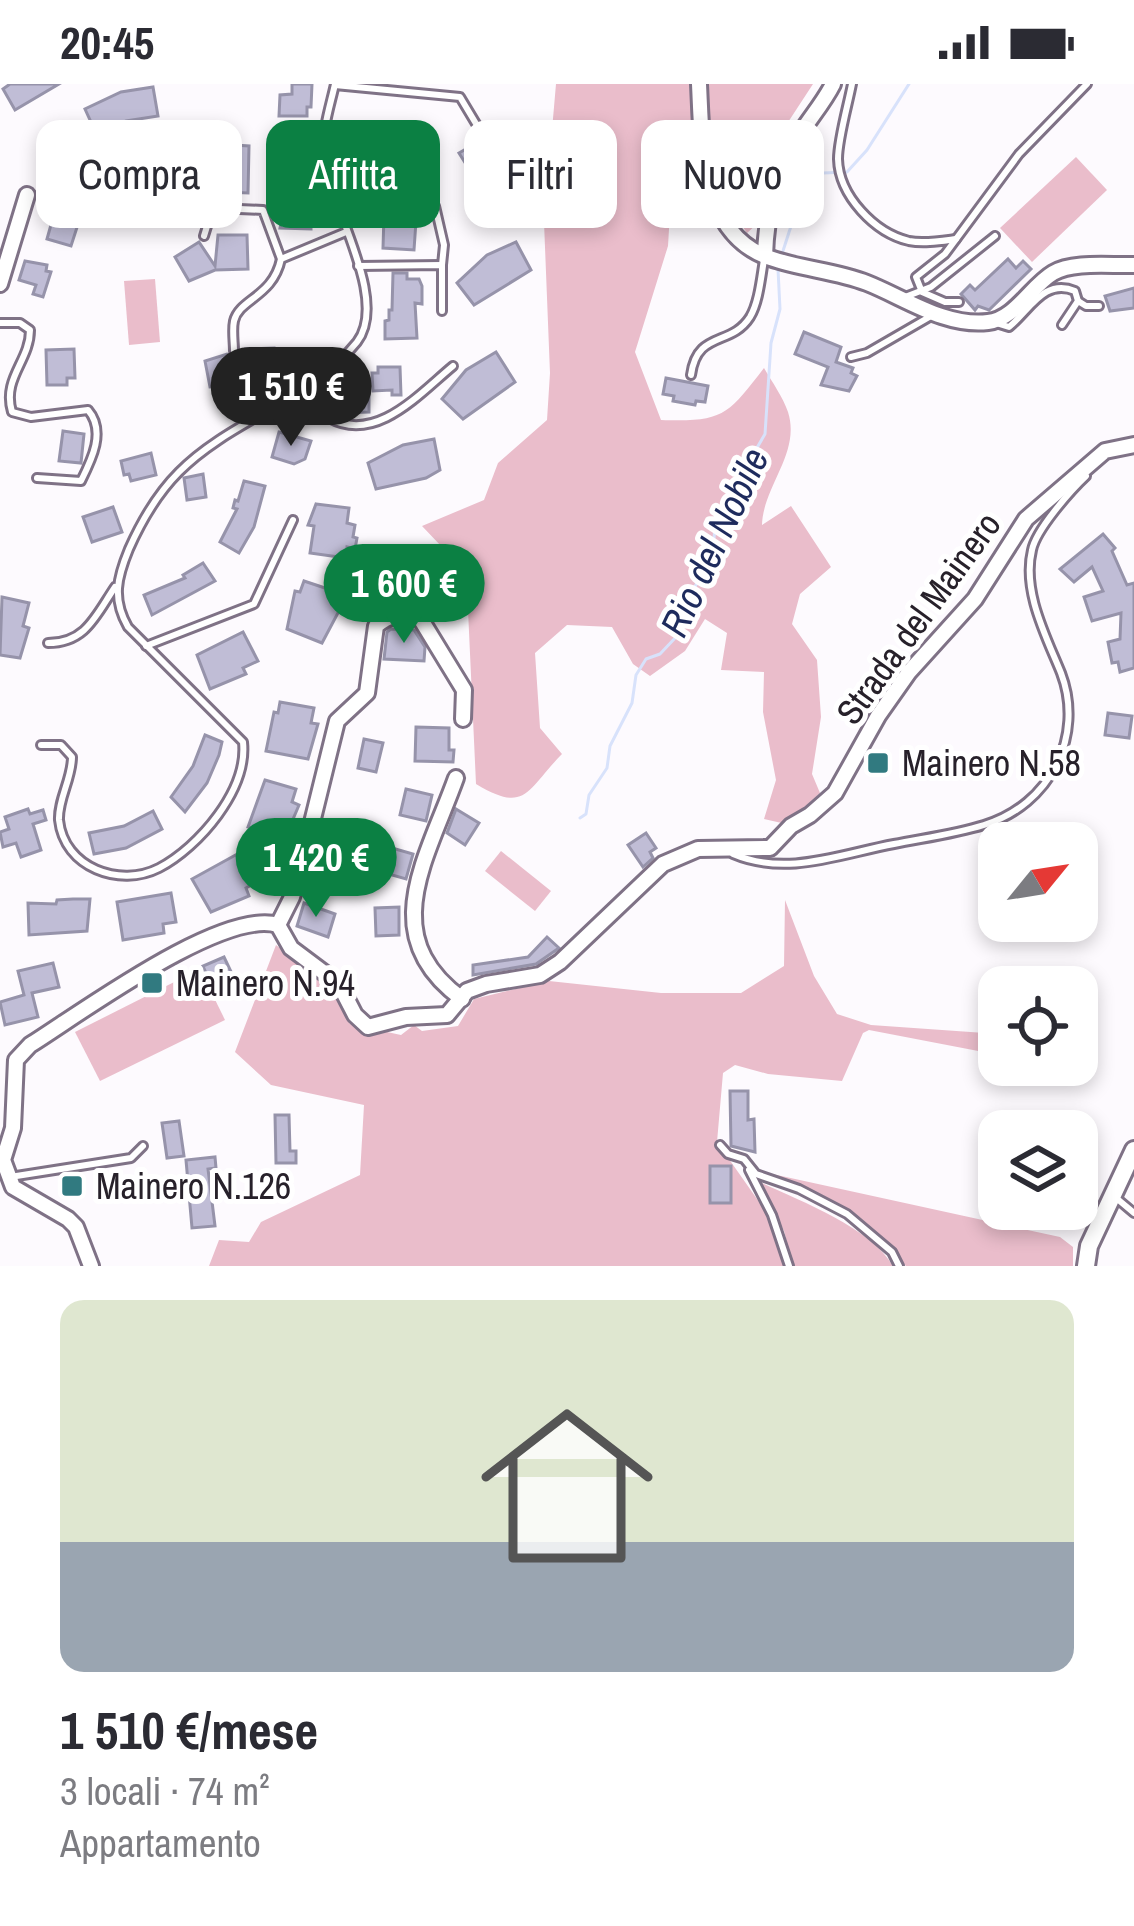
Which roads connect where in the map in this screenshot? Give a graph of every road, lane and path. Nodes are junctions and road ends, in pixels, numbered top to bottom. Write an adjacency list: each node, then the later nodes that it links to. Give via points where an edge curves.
1 (699, 84): 14 (street, via 701,147 721,217 735,239)
2 (833, 84): 14 (street, via 781,173 766,226)
3 (852, 84): 12 (lane, via 838,157 852,198 881,229 914,242)
4 (1087, 84): 12 (lane, via 1019,154)
5 (335, 85): 6 (lane, via 460,97); 9 (lane, via 324,158)
6 (474, 120)
7 (27, 195): 18 (street)
8 (440, 228): 15 (lane)
9 (347, 232): 13 (lane); 17 (lane)
10 (204, 236): 13 (lane, via 212,210 263,210)
11 (995, 236): 19 (lane)
12 (956, 239): 19 (lane, via 916,277)
13 (280, 259): 29 (lane, via 269,287 233,322)
14 (775, 259): 20 (street); 33 (lane, via 753,314 700,348)
15 (442, 265): 17 (lane); 24 (lane)
16 (1134, 265): 26 (street, via 1052,273)
17 (358, 266): 32 (lane, via 364,330)
18 (0, 284)
19 (922, 292): 20 (lane); 22 (lane)
20 (900, 299): 25 (street)
21 (1078, 301): 23 (lane); 26 (lane, via 1075,291 1054,286 1009,327); 28 (lane)
22 (959, 302)
23 (1099, 306)
24 (442, 311)
25 (934, 314): 26 (street); 30 (lane)
26 (992, 322)
27 (0, 323): 35 (lane, via 30,330 10,380 12,412 94,416 97,442 81,481)
28 (1062, 326)
29 (234, 351)
30 (851, 357)
31 (453, 366): 32 (lane, via 376,424 329,418)
32 (328, 368): 37 (lane, via 178,473 144,518)
33 (691, 375)
34 (1134, 446): 43 (street, Strada del Mainero, via 1105,452 1026,519 975,599 878,716 835,793 770,848); 43 (lane, via 1097,465 1032,545 1036,607 1071,711 1048,783 991,823 854,854 773,867)
35 (37, 478)
36 (293, 520): 39 (lane, via 254,604)
37 (117, 584): 38 (lane, via 81,635); 39 (lane, via 119,611)
38 (48, 643)
39 (146, 646): 41 (lane, via 243,742 223,807 192,842 159,868 132,876 86,866 59,818 72,757 61,746)
40 (464, 719): 44 (street, via 464,690 420,618 397,614 376,626 367,693 337,721)
41 (41, 745)
42 (456, 778): 45 (street, via 411,922 429,970)
43 (725, 848): 45 (street, Strada del Mainero, via 663,864 540,975 486,984)
44 (278, 925): 45 (street, Strada del Mainero, via 291,948 339,984 368,1027 447,1015); 50 (street, via 241,925 188,946 20,1054)
45 (462, 999)
46 (720, 1144): 49 (lane)
47 (143, 1146): 50 (lane, via 131,1158)
48 (1134, 1150): 51 (street)
49 (744, 1159): 54 (lane); 55 (lane, via 756,1174 847,1214)
50 (6, 1178): 53 (street, via 76,1227)
51 (1113, 1194): 52 (lane); 56 (street)
52 (1134, 1214)
53 (92, 1266)
54 (789, 1266)
55 (898, 1266)
56 (1086, 1266)

